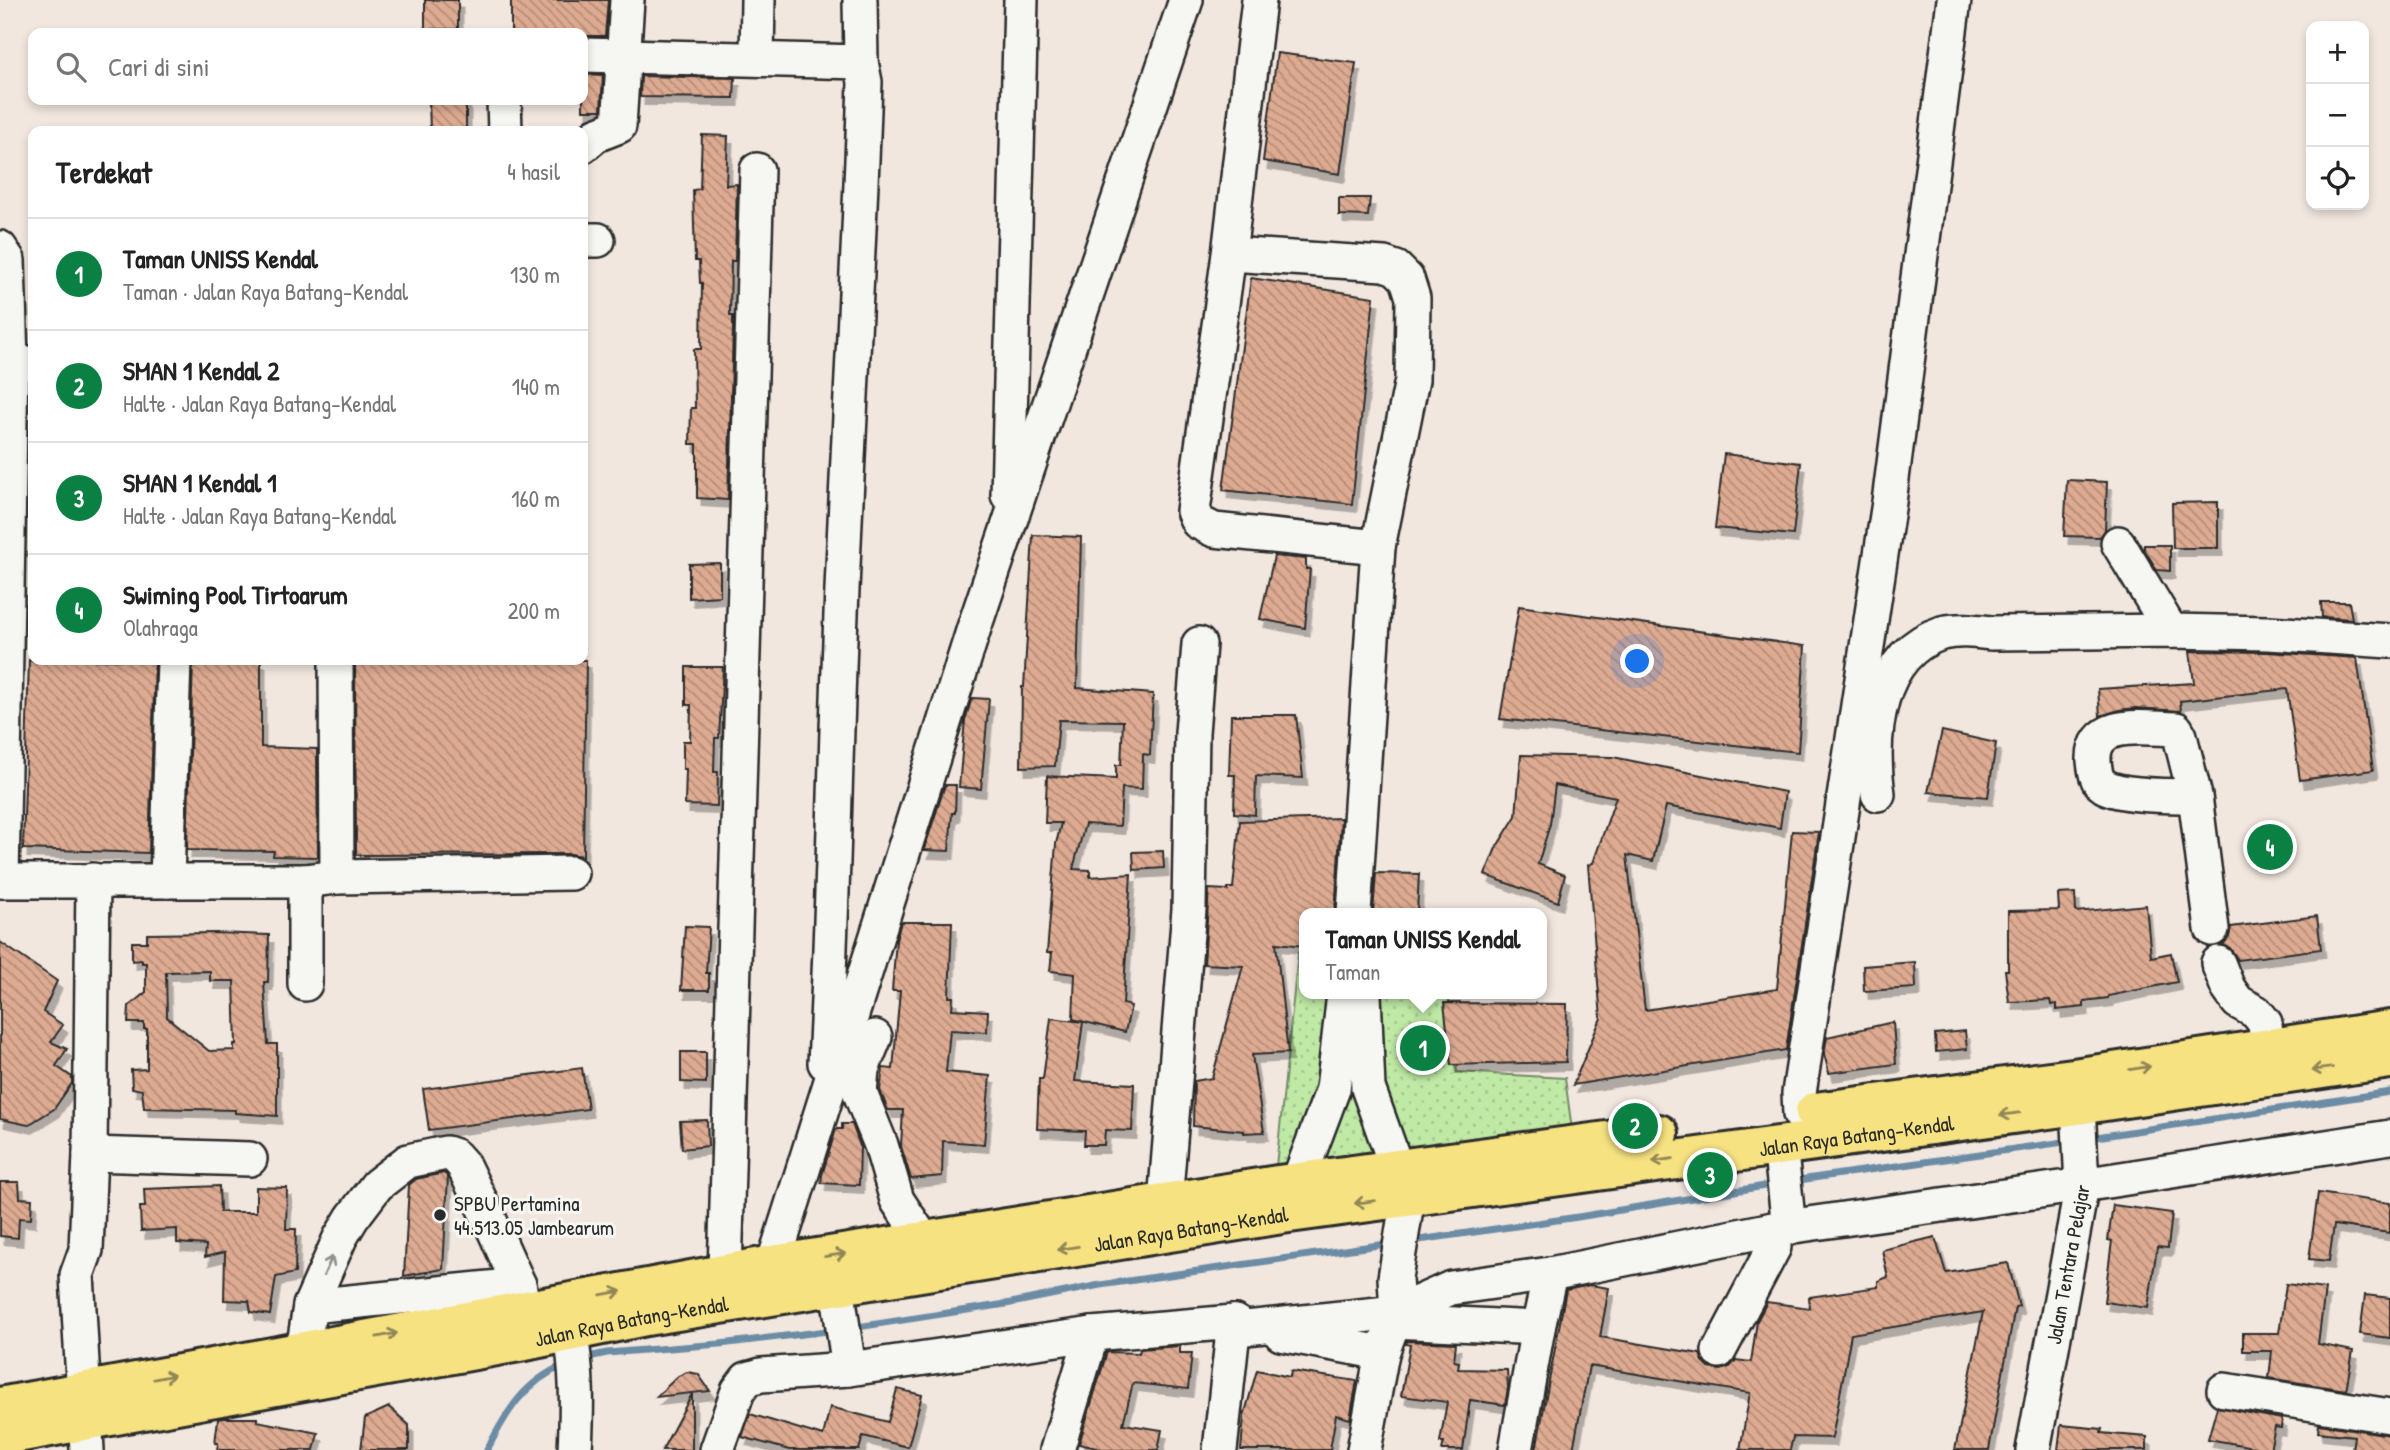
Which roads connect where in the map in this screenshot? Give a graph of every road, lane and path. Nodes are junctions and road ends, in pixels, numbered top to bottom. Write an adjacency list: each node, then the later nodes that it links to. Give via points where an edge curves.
1 (627, 0): 9 (street)
2 (758, 0): 10 (street)
3 (860, 0): 11 (street)
4 (1021, 0): 20 (street)
5 (1186, 0): 20 (street)
6 (1259, 0): 17 (street)
7 (1954, 0): 50 (street, via 1889,502)
8 (588, 55): 9 (street)
9 (623, 55): 10 (street); 14 (street, via 619,126)
10 (757, 58): 11 (street)
11 (861, 62): 48 (street, via 865,82 861,213)
12 (504, 105): 13 (street)
13 (505, 126)
14 (588, 142)
15 (757, 170): 60 (street)
16 (0, 248): 18 (street, via 8,260)
17 (1229, 254): 22 (street, via 1195,517 1214,530); 22 (street, via 1384,264 1407,279 1413,298 1412,380)
18 (22, 363): 19 (street)
19 (5, 415): 33 (street)
20 (1007, 529): 48 (street)
21 (2118, 543): 23 (street)
22 (1378, 547): 35 (street)
23 (2171, 631): 24 (street); 28 (street, via 1963,630 1924,641 1903,657 1880,706 1875,771)
24 (2390, 641)
25 (1199, 645): 56 (street, via 1192,733 1189,909)
26 (174, 665): 34 (street)
27 (337, 665): 31 (street)
28 (1878, 794)
29 (2195, 796): 36 (street)
30 (571, 873): 31 (street)
31 (321, 879): 34 (street); 38 (street)
32 (93, 880): 33 (street); 34 (street); 51 (street)
33 (1, 881)
34 (167, 881)
35 (1354, 908)
36 (2212, 929)
37 (2218, 963): 43 (street, via 2238,1002 2265,1023)
38 (305, 984)
39 (1343, 999): 46 (street)
40 (1364, 999): 45 (street)
41 (2390, 1030): 43 (highway, Jalan Raya Batang-Kendal)
42 (875, 1037): 58 (street, via 862,1069 860,1093 897,1200)
43 (2267, 1049): 47 (highway, Jalan Raya Batang-Kendal, one-way to 43)
44 (2390, 1059): 47 (highway, Jalan Raya Batang-Kendal, one-way to 47)
45 (1368, 1088): 46 (street); 55 (street)
46 (1333, 1089): 54 (street)
47 (2076, 1104): 50 (highway, Jalan Raya Batang-Kendal); 53 (street, Jalan Tentara Pelajar)
48 (822, 1111): 59 (street)
49 (2390, 1137): 53 (street)
50 (1788, 1144): 55 (highway, Jalan Raya Batang-Kendal); 57 (street)
51 (89, 1154): 52 (street); 76 (street, via 86,1250 77,1275)
52 (250, 1159)
53 (2082, 1179): 57 (street); 85 (street, Jalan Tentara Pelajar)
54 (1298, 1182): 55 (highway, Jalan Raya Batang-Kendal); 56 (highway, Jalan Raya Batang-Kendal)
55 (1402, 1182): 56 (highway, Jalan Raya Batang-Kendal, one-way to 56); 65 (street)
56 (1164, 1218): 58 (highway, Jalan Raya Batang-Kendal); 62 (highway, Jalan Raya Batang-Kendal, one-way to 62)
57 (1784, 1224): 61 (street); 70 (street)
58 (924, 1241): 59 (highway, Jalan Raya Batang-Kendal, one-way to 58)
59 (773, 1265): 60 (highway, Jalan Raya Batang-Kendal)
60 (725, 1273): 64 (highway, Jalan Raya Batang-Kendal, one-way to 60)
61 (1550, 1274): 65 (street, via 1451,1288); 67 (street)
62 (839, 1301): 69 (highway, Jalan Raya Batang-Kendal); 72 (street)
63 (310, 1306): 64 (street); 64 (street, one-way to 64, via 340,1238 377,1185 408,1161 446,1153 463,1165); 73 (street)
64 (524, 1311): 69 (highway, Jalan Raya Batang-Kendal); 73 (highway, Jalan Raya Batang-Kendal)
65 (1395, 1316): 66 (street); 67 (street); 71 (street)
66 (1240, 1325): 68 (street); 71 (street); 82 (street)
67 (1538, 1328): 84 (street)
68 (1092, 1334): 72 (street); 81 (street)
69 (572, 1340): 79 (street)
70 (1719, 1351)
71 (1382, 1353): 83 (street)
72 (849, 1363): 80 (street, via 747,1379 738,1391)
73 (305, 1365): 76 (highway, Jalan Raya Batang-Kendal)
74 (2224, 1390): 77 (street)
75 (0, 1407): 76 (highway, Jalan Raya Batang-Kendal)
76 (94, 1414): 78 (highway, Jalan Raya Batang-Kendal)
77 (2390, 1416)
78 (0, 1436)
79 (575, 1450)
80 (717, 1450)
81 (1057, 1450)
82 (1220, 1450)
83 (1364, 1450)
84 (1516, 1450)
85 (2033, 1450)

